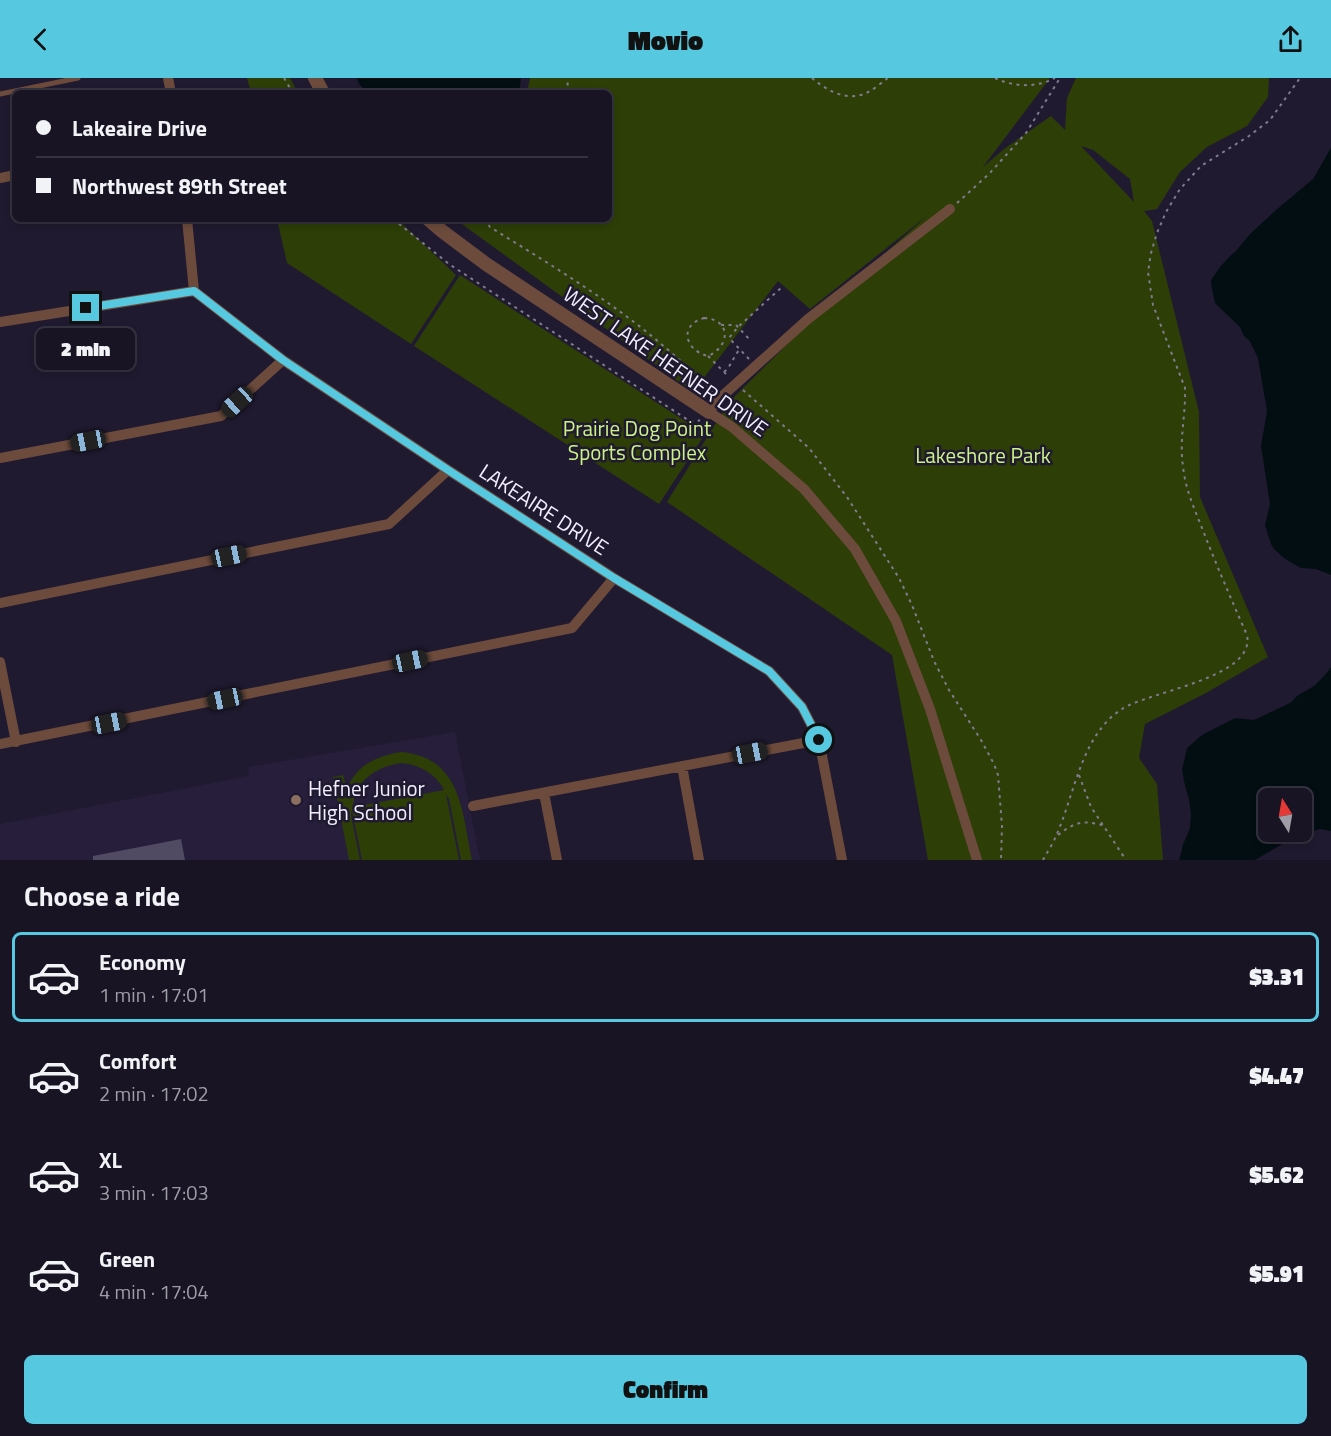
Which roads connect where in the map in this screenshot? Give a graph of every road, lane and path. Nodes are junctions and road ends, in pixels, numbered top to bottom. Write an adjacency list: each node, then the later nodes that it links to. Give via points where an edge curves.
1 (78, 78): 8 (lane)
2 (812, 78): 3 (path, via 832,92 849,96 864,95)
3 (888, 78)
4 (996, 78): 5 (path, via 1032,85)
5 (1054, 78)
6 (1060, 78): 9 (path, via 1026,133)
7 (1300, 78): 37 (path, via 1270,120 1202,166 1180,189 1157,233 1149,272 1153,305 1185,388 1185,481 1249,642 1239,659 1223,671 1139,701 1108,719 1091,743)
8 (20, 90)
9 (950, 209): 25 (street, via 808,319)
10 (187, 222): 15 (street)
11 (397, 222): 27 (path, via 449,264 688,420 696,422)
12 (432, 222): 27 (street, WEST LAKE HEFNER DRIVE, via 486,264)
13 (487, 222): 26 (path, via 626,317 675,356)
14 (782, 287): 18 (path)
15 (194, 291): 16 (street); 22 (street, LAKEAIRE DRIVE)
16 (0, 322)
17 (721, 325): 18 (path); 21 (path, via 724,341); 21 (path, via 704,318 689,329 691,347)
18 (738, 327): 19 (path); 20 (path, via 729,338)
19 (750, 340)
20 (740, 349): 23 (path); 24 (path)
21 (708, 356): 24 (path)
22 (283, 360): 28 (street, via 221,416); 29 (street, LAKEAIRE DRIVE)
23 (748, 363)
24 (724, 372): 25 (path)
25 (737, 385): 26 (street)
26 (719, 399): 27 (street)
27 (709, 412): 45 (street, WEST LAKE HEFNER DRIVE, via 804,489 855,549 896,621 930,709)
28 (0, 458)
29 (448, 470): 30 (street, LAKEAIRE DRIVE); 31 (street, via 389,524)
30 (614, 578): 33 (street, LAKEAIRE DRIVE, via 769,671 802,707); 34 (street, via 572,628)
31 (0, 603)
32 (0, 662): 34 (street)
33 (819, 740): 36 (street); 44 (street, LAKEAIRE DRIVE)
34 (16, 742): 35 (street)
35 (0, 744)
36 (682, 766): 38 (street); 43 (street)
37 (1079, 775): 40 (path, via 1091,807); 41 (path)
38 (544, 793): 39 (street); 42 (street)
39 (473, 806)
40 (1105, 826): 41 (path, via 1076,823); 47 (path)
41 (1056, 836): 46 (path)
42 (557, 860)
43 (699, 860)
44 (842, 860)
45 (977, 860)
46 (1043, 860)
47 (1126, 860)

